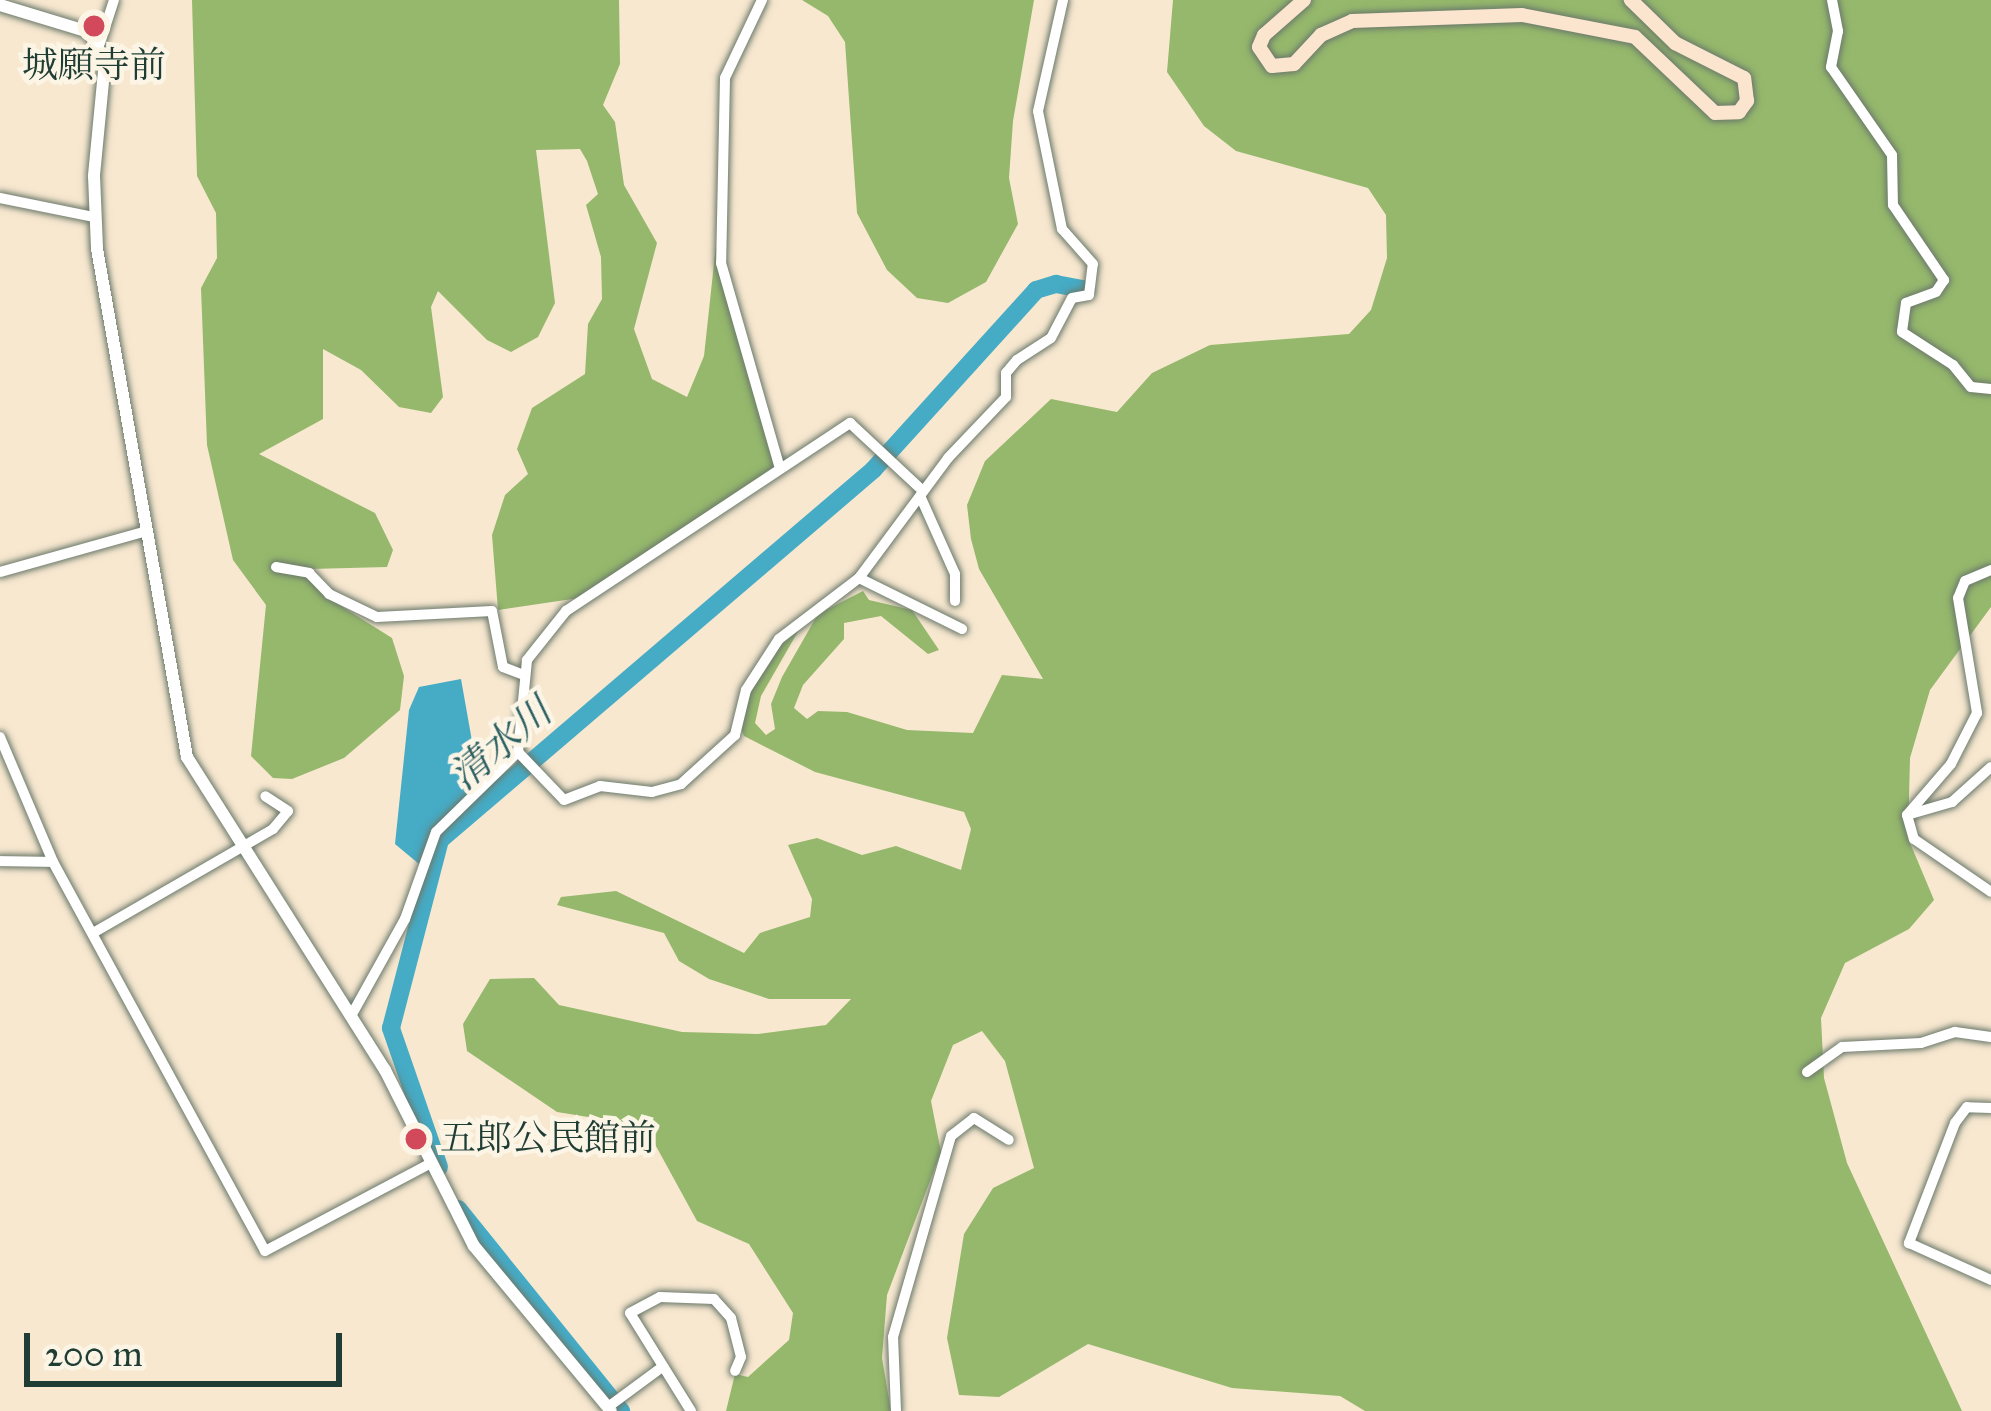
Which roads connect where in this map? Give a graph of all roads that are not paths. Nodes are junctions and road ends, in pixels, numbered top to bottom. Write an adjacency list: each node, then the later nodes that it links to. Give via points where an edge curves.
1 (114, 0): 8 (street)
2 (761, 0): 12 (street, via 725,78 721,263)
3 (1063, 0): 13 (street, via 1038,111 1062,230 1090,255 1093,288 1065,305 1051,338 1006,373 1006,397)
4 (1304, 0): 5 (main road, via 1264,34 1262,58 1272,66 1294,64 1321,35 1352,22 1522,15 1635,37 1715,113 1738,112 1748,101 1744,78 1675,43)
5 (1631, 0)
6 (1832, 0): 11 (street, via 1838,32 1831,68 1892,155 1893,205 1944,280 1936,292 1906,303 1902,332 1971,387)
7 (0, 5): 8 (street, via 70,23)
8 (100, 44): 10 (street)
9 (0, 197): 10 (street)
10 (93, 218): 14 (street)
11 (1991, 389)
12 (780, 469): 13 (street, via 850,423); 21 (street, via 566,611)
13 (922, 495): 18 (street); 19 (street, via 955,574)
14 (147, 531): 17 (street); 27 (street, via 187,757)
15 (276, 567): 21 (street, via 309,573 329,594 377,617 492,611 503,667)
16 (1991, 570): 26 (street, via 1965,581 1958,598 1977,713 1952,764)
17 (0, 572)
18 (859, 578): 20 (street); 23 (street, via 779,639 746,689 735,735 672,790 600,786 564,800)
19 (955, 601)
20 (962, 629)
21 (524, 675): 23 (street)
22 (0, 737): 29 (street)
23 (518, 752): 32 (street, via 436,832 405,920)
24 (1991, 767): 26 (street, via 1952,802)
25 (265, 796): 27 (street, via 288,811)
26 (1907, 815): 30 (street, via 1914,839)
27 (244, 850): 31 (street); 32 (street)
28 (0, 861): 29 (street)
29 (52, 862): 31 (street)
30 (1991, 892)
31 (93, 933): 37 (street, via 265,1251)
32 (351, 1016): 37 (street, via 409,1112)
33 (1991, 1037): 34 (street, via 1954,1031 1921,1043 1842,1047)
34 (1808, 1072)
35 (1991, 1108): 38 (street, via 1967,1107 1954,1123 1909,1243)
36 (1010, 1140): 43 (street, via 974,1118 951,1136 892,1336)
37 (429, 1164): 41 (street, via 474,1246)
38 (1991, 1280)
39 (662, 1367): 40 (street, via 630,1312 660,1297 694,1294 728,1310 741,1357); 41 (street); 42 (street)
40 (735, 1372)
41 (609, 1409)
42 (691, 1411)
43 (896, 1411)

